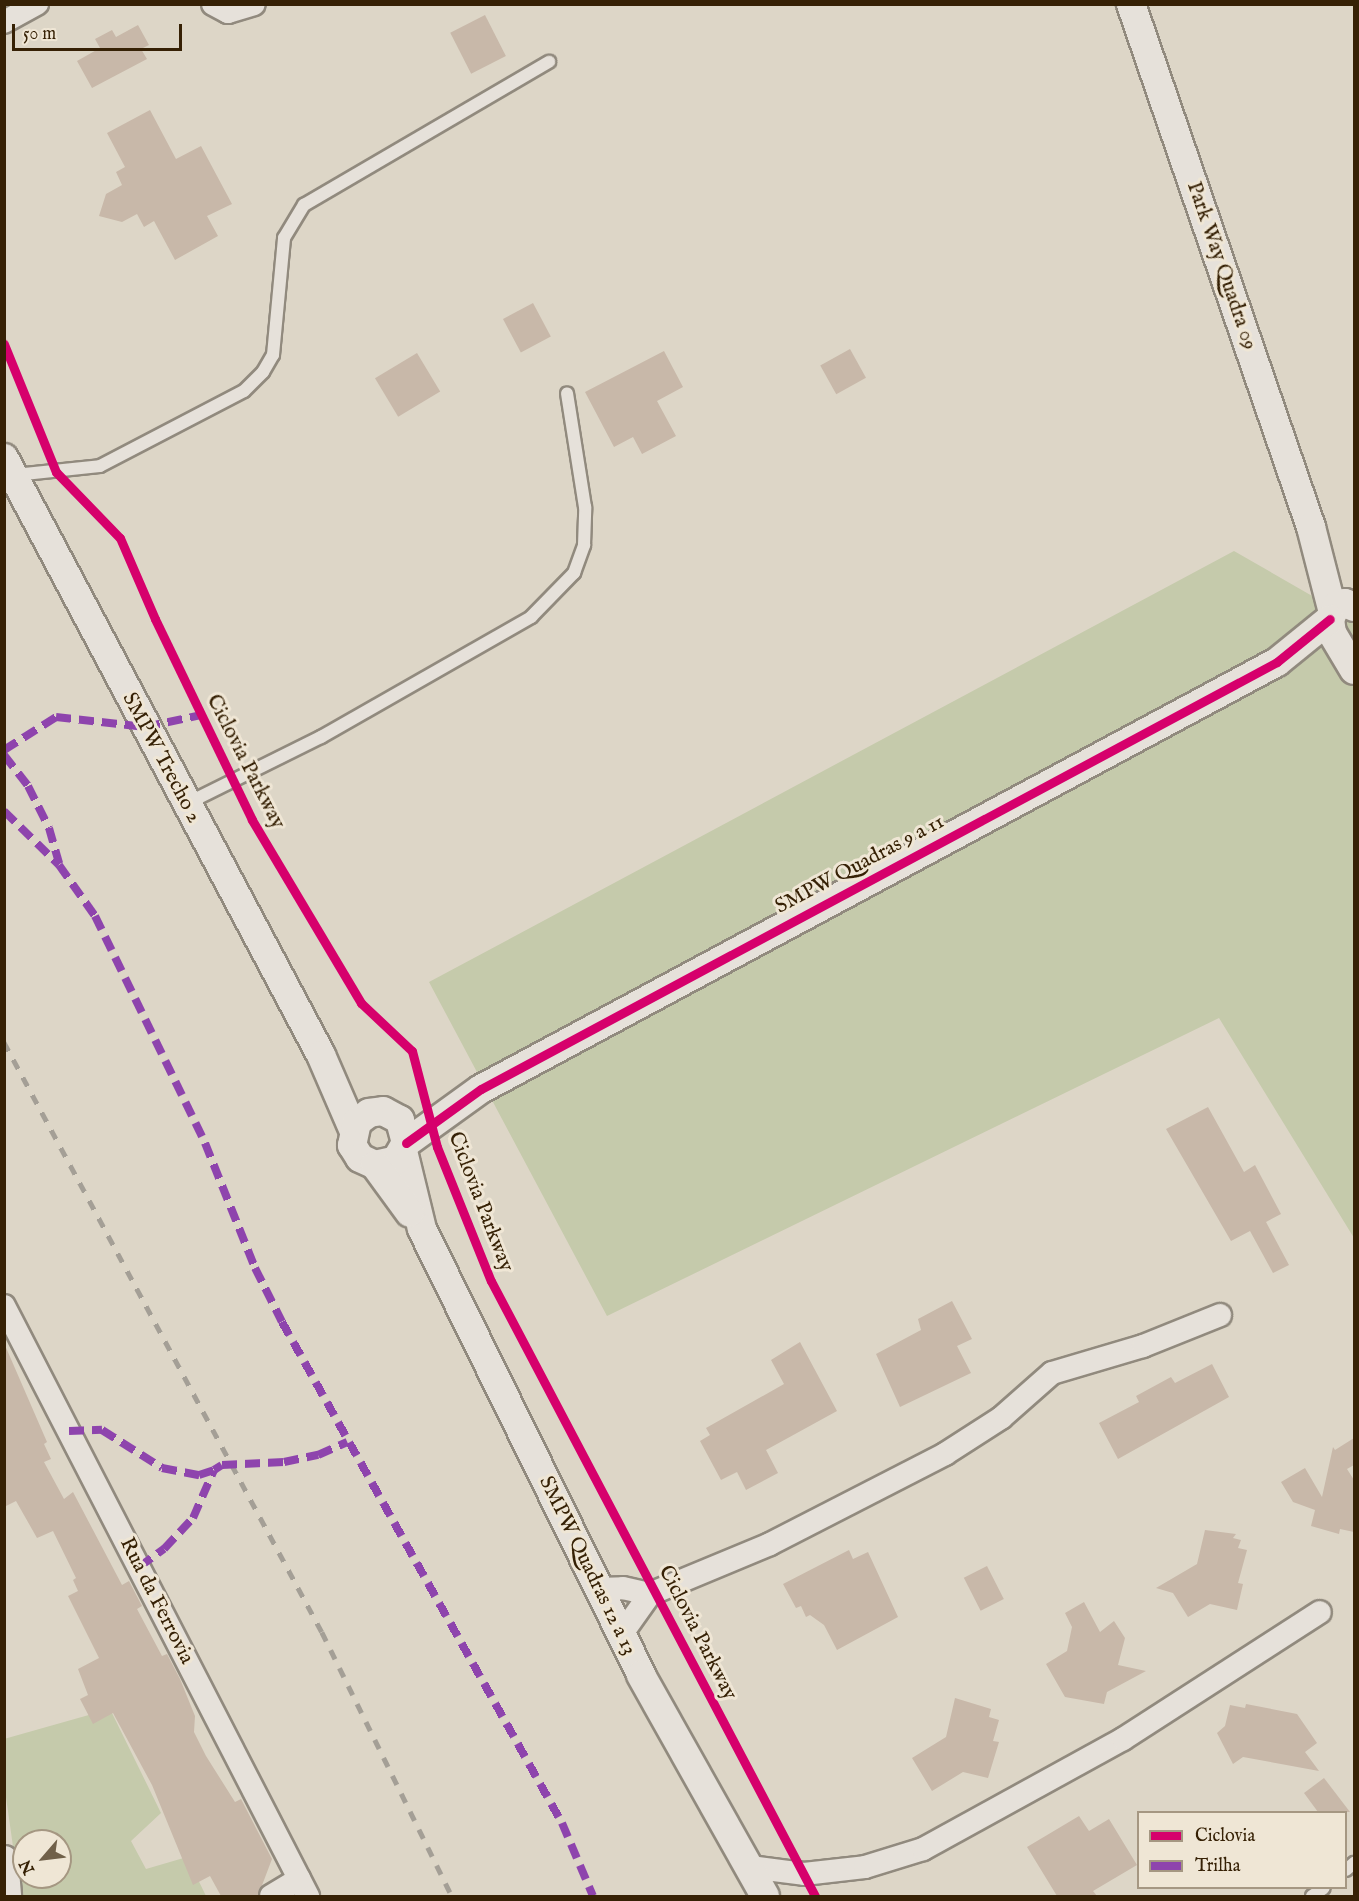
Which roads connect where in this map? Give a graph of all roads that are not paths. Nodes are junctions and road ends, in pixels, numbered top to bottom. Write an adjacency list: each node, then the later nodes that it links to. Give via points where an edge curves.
1 (37, 4): 5 (street)
2 (213, 4): 3 (street, via 228,12)
3 (254, 4)
4 (1131, 4): 9 (street, Park Way Quadra 09)
5 (4, 22)
6 (549, 63): 8 (lane, via 304,205 284,238 273,355 244,391 100,466)
7 (567, 393): 10 (lane, via 585,507 584,545 574,573 531,617 321,737)
8 (9, 467): 10 (street, SMPW Trecho 2)
9 (1345, 632): 12 (street, SMPW Quadras 9 a 11, via 1277,662)
10 (186, 804): 11 (street, SMPW Trecho 2)
11 (321, 1055): 13 (street); 14 (street)
12 (481, 1089): 13 (street, SMPW Quadras 9 a 11); 15 (street, SMPW Quadras 9 a 11)
13 (383, 1112): 14 (street, via 362,1116); 15 (street, via 400,1120)
14 (353, 1129): 16 (street, via 352,1145 360,1158)
15 (404, 1147): 16 (street, via 386,1165); 17 (street, SMPW Quadras 12 a 13)
16 (375, 1165): 17 (street, SMPW Quadras 12 a 13)
17 (422, 1229): 20 (street, SMPW Quadras 12 a 13)
18 (4, 1306): 25 (street, Rua da Ferrovia)
19 (1220, 1315): 21 (street, via 1143,1346 1052,1373 1001,1418 886,1487 770,1544)
20 (599, 1589): 21 (street, via 623,1588); 23 (street, SMPW Quadras 12 a 13)
21 (650, 1594): 23 (street)
22 (1320, 1612): 24 (street, via 1123,1739 924,1849 865,1866 804,1874)
23 (621, 1635): 24 (street, SMPW Quadras 12 a 13)
24 (750, 1867): 27 (street, SMPW Quadras 12 a 13)
25 (303, 1888): 26 (street)
26 (271, 1896)
27 (765, 1896)

